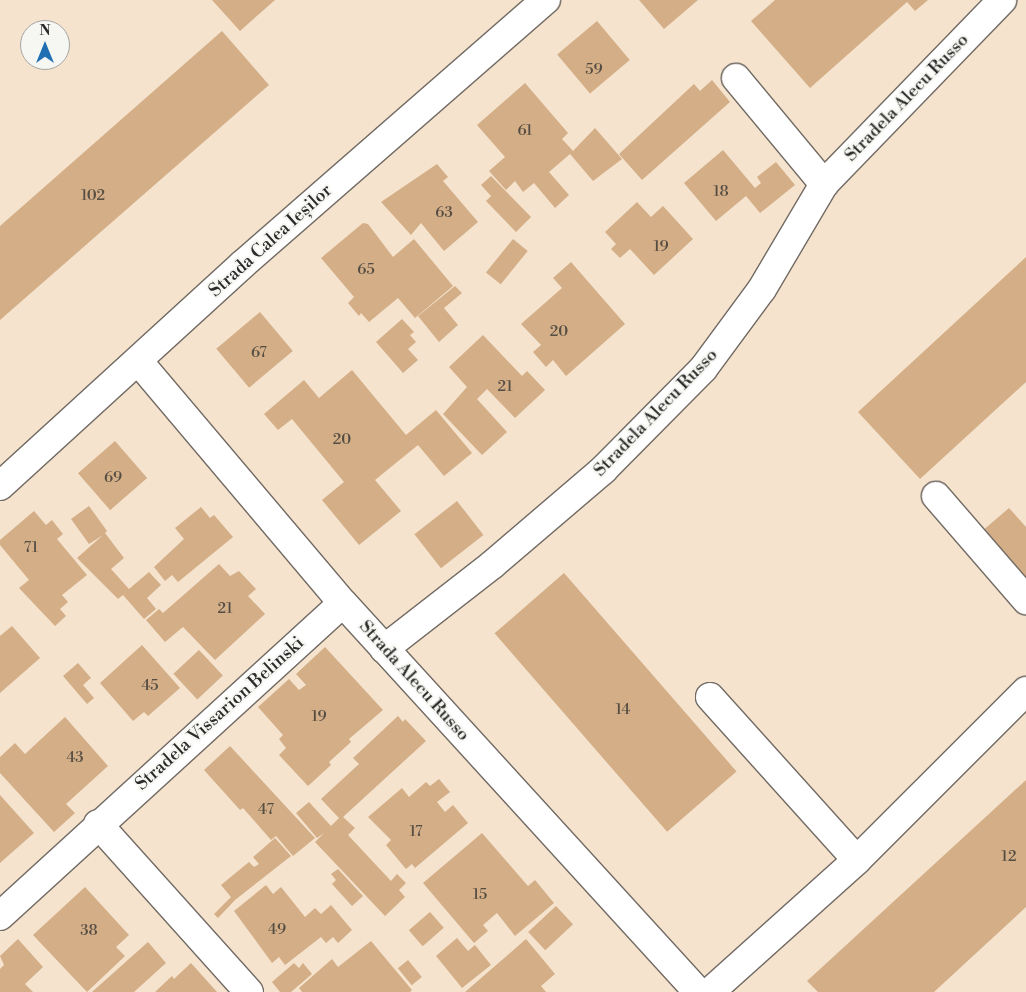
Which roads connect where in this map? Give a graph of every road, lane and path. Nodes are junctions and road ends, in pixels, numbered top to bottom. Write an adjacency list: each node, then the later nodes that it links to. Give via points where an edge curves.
1 (546, 0): 5 (street, Strada Calea Ieșilor, via 243,264)
2 (1002, 0): 4 (street, Stradela Alecu Russo)
3 (736, 78): 4 (street)
4 (824, 184): 10 (street, Stradela Alecu Russo, via 762,289 703,369 603,470 493,564)
5 (139, 362): 6 (street, Strada Calea Ieșilor); 9 (street, Strada Alecu Russo)
6 (0, 486)
7 (936, 496): 8 (street)
8 (1026, 600)
9 (343, 603): 10 (street, Strada Alecu Russo); 13 (street, Stradela Vissarion Belinski)
10 (384, 649): 17 (street, Strada Alecu Russo)
11 (1026, 691): 14 (street)
12 (710, 698): 14 (street)
13 (98, 824): 15 (street, Stradela Vissarion Belinski); 16 (street)
14 (857, 860): 18 (street)
15 (0, 916)
16 (249, 992)
17 (698, 992)
18 (710, 992)

